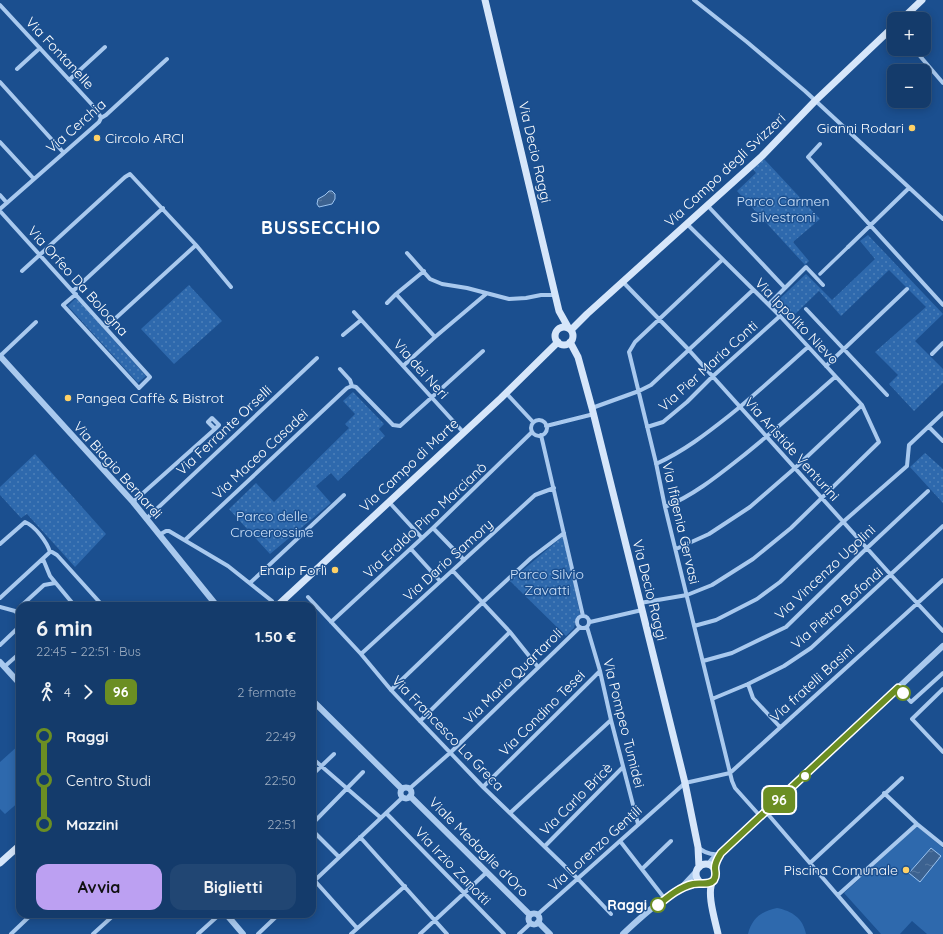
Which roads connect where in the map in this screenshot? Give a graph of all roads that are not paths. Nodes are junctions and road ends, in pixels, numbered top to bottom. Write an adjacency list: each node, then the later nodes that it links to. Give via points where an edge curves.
1 (485, 0): 49 (main road, Via Decio Raggi)
2 (694, 0): 17 (street)
3 (922, 0): 5 (main road)
4 (0, 5): 8 (street, Via Fontanelle)
5 (909, 12)
6 (887, 34): 17 (main road, Via Campo degli Svizzeri)
7 (105, 47): 14 (street)
8 (40, 48): 12 (street); 14 (street, Via Fontanelle)
9 (919, 56): 11 (street)
10 (167, 59): 18 (street, Via Cerchia)
11 (925, 64)
12 (17, 69)
13 (931, 70): 15 (street)
14 (69, 80): 18 (street, Via Fontanelle, via 97,110)
15 (943, 81)
16 (0, 82): 21 (street)
17 (815, 101): 23 (street); 26 (main road, Via Campo degli Svizzeri, via 762,156)
18 (101, 118): 21 (street, Via Cerchia)
19 (0, 142): 22 (street)
20 (820, 144): 31 (street, via 808,158)
21 (64, 152): 22 (street, Via Cerchia)
22 (34, 179): 25 (street, Via Cerchia)
23 (909, 188): 29 (street); 31 (street)
24 (0, 195): 25 (street)
25 (7, 203): 28 (street, Via Cerchia)
26 (707, 205): 30 (main road, Via Campo degli Svizzeri); 43 (street)
27 (163, 208): 32 (street); 35 (street, via 130,174); 46 (street)
28 (0, 210): 35 (street, Via Orfeo Da Bologna)
29 (943, 219)
30 (686, 224): 36 (street, Via Ippolito Nievo); 40 (main road, Via Campo degli Svizzeri)
31 (870, 226): 33 (street); 52 (street)
32 (196, 245): 42 (street); 60 (street)
33 (848, 247): 39 (street)
34 (407, 253): 38 (street)
35 (40, 254): 37 (street); 46 (street, Via Orfeo Da Bologna)
36 (722, 260): 45 (street, Via Ippolito Nievo); 57 (street, Via Ifigenia Gervasi)
37 (22, 271)
38 (424, 271): 47 (street); 48 (street, via 430,279 442,284)
39 (820, 274)
40 (623, 282): 57 (street, Via Aristide Venturini); 61 (main road, Via Campo degli Svizzeri)
41 (822, 285): 43 (street, via 806,267)
42 (231, 287)
43 (785, 288): 51 (street)
44 (907, 289): 69 (street)
45 (753, 290): 51 (street, Via Ippolito Nievo); 70 (street)
46 (75, 292): 60 (street, Via Orfeo Da Bologna); 60 (street, Via Orfeo Da Bologna, via 63,306 139,388 150,377)
47 (396, 294): 50 (street); 64 (street)
48 (486, 294): 49 (street, via 509,299); 64 (street)
49 (556, 295): 54 (main road, Via Decio Raggi)
50 (387, 303)
51 (769, 304): 56 (street, Via Ippolito Nievo)
52 (943, 305)
53 (806, 309): 69 (street)
54 (559, 311): 61 (main road, Via Decio Raggi); 62 (main road, Via Decio Raggi)
55 (354, 312): 58 (street, Via dei Neri)
56 (780, 316): 68 (street, Via Ippolito Nievo); 79 (street, Via Pier Maria Conti)
57 (659, 319): 70 (street, Via Aristide Venturini); 81 (street, Via Ifigenia Gervasi, via 635,342 629,352)
58 (361, 320): 63 (street); 75 (street, Via dei Neri)
59 (36, 322): 73 (street)
60 (106, 327)
61 (570, 329): 62 (main road, via 560,327); 66 (main road, via 573,335)
62 (556, 330): 65 (main road, via 555,338)
63 (343, 335)
64 (435, 337): 75 (street)
65 (558, 342): 66 (main road, via 566,345); 82 (main road, Via Campo di Marte)
66 (570, 342): 87 (main road, Via Decio Raggi, via 578,357)
67 (943, 343): 72 (street)
68 (808, 347): 76 (street, Via Ippolito Nievo); 86 (street)
69 (844, 348): 76 (street); 83 (street)
70 (688, 349): 79 (street, Via Aristide Venturini); 81 (street, via 651,385)
71 (483, 351): 84 (street)
72 (932, 354)
73 (0, 356): 105 (street, Via Biagio Bernardi)
74 (317, 358): 108 (street, Via Ferrante Orselli)
75 (403, 366): 84 (street, Via dei Neri)
76 (826, 366): 78 (street, Via Ippolito Nievo)
77 (340, 369): 80 (street)
78 (835, 377): 85 (street, Via Ippolito Nievo); 97 (street)
79 (712, 378): 86 (street, Via Aristide Venturini); 91 (street, Via Pier Maria Conti, via 663,422)
80 (352, 386): 84 (street, via 356,387 393,425 400,426); 115 (street, Via Maceo Casadei)
81 (639, 391): 87 (street); 91 (street, Via Ifigenia Gervasi)
82 (506, 393): 89 (street); 94 (main road, Via Campo di Marte)
83 (887, 395)
84 (431, 397): 94 (street, Via dei Neri)
85 (862, 405): 100 (street); 104 (street, Via Ippolito Nievo, via 879,442)
86 (740, 408): 97 (street, Via Aristide Venturini); 99 (street, via 689,447)
87 (593, 411): 90 (street); 142 (main road, Via Decio Raggi)
88 (943, 413): 92 (street)
89 (533, 422): 90 (street, via 540,420); 95 (street)
90 (546, 426): 96 (street)
91 (647, 427): 99 (street, Via Ifigenia Gervasi)
92 (929, 427): 98 (street); 109 (street, via 909,445 907,466)
93 (215, 429): 105 (street)
94 (464, 432): 106 (main road, Via Campo di Marte)
95 (532, 432): 96 (street); 111 (street, Via Eraldo Pino Marcianò)
96 (541, 435): 101 (street)
97 (767, 437): 100 (street, Via Aristide Venturini); 107 (street, via 712,480 681,501)
98 (943, 441)
99 (656, 464): 107 (street, Via Ifigenia Gervasi)
100 (795, 468): 104 (street, Via Aristide Venturini); 119 (street, via 750,508 709,534)
101 (554, 488): 112 (street); 122 (street, Via Dario Samory, via 535,495)
102 (928, 491): 117 (street, Via Vincenzo Ugolini)
103 (344, 495): 128 (street)
104 (822, 498): 109 (street, Via Aristide Venturini); 129 (street, via 753,559 712,585)
105 (133, 502): 108 (street, Via Biagio Bernardi)
106 (389, 502): 114 (street); 137 (main road, Via Campo di Marte)
107 (665, 507): 119 (street, Via Ifigenia Gervasi)
108 (146, 519): 113 (street, Via Biagio Bernardi)
109 (843, 522): 117 (street, Via Aristide Venturini); 148 (street, via 780,582 757,598 716,620)
110 (943, 526): 124 (street, Via Pietro Bofondi)
111 (433, 528): 114 (street, Via Eraldo Pino Marcianò); 122 (street)
112 (564, 533): 139 (street, via 531,558); 145 (street)
113 (159, 535): 115 (street, Via Biagio Bernardi, via 169,531); 135 (street)
114 (422, 538): 118 (street, Via Eraldo Pino Marcianò)
115 (185, 540): 128 (street, Via Biagio Bernardi, via 228,566)
116 (0, 544): 120 (street, via 24,522 43,538)
117 (867, 548): 124 (street, Via Aristide Venturini); 158 (street, Via Vincenzo Ugolini, via 786,627 732,653)
118 (411, 549): 126 (street); 146 (street, Via Eraldo Pino Marcianò)
119 (676, 549): 129 (street, Via Ifigenia Gervasi)
120 (50, 552): 121 (street); 134 (street, via 57,555)
121 (43, 559): 127 (street); 131 (street)
122 (464, 560): 123 (street, Via Dario Samory)
123 (453, 571): 126 (street, Via Dario Samory); 139 (street)
124 (891, 575): 140 (street, Via Aristide Venturini); 164 (street, Via Pietro Bofondi, via 810,648 784,666)
125 (943, 580): 140 (street, Via fratelli Basini)
126 (440, 581): 156 (street, Via Dario Samory)
127 (55, 582): 132 (street, via 44,585); 133 (street)
128 (250, 583): 136 (street, Via Biagio Bernardi)
129 (687, 594): 142 (street); 148 (street, Via Ifigenia Gervasi)
130 (308, 597): 138 (street, Via Francesco La Greca)
131 (0, 598)
132 (25, 602)
133 (72, 602)
134 (98, 602)
135 (214, 602)
136 (274, 602)
137 (276, 602)
138 (313, 602)
139 (482, 603): 153 (street); 167 (street)
140 (917, 603): 152 (street, Via Aristide Venturini); 172 (street, Via fratelli Basini)
141 (316, 606): 146 (street, Via Francesco La Greca)
142 (641, 607): 147 (street); 183 (main road, Via Decio Raggi)
143 (0, 608): 144 (street)
144 (15, 611)
145 (583, 616): 147 (street); 149 (street, via 578,619)
146 (331, 622): 156 (street, Via Francesco La Greca)
147 (590, 622): 150 (street)
148 (694, 626): 158 (street, Via Ifigenia Gervasi)
149 (580, 627): 150 (street); 160 (street, Via Mario Quartaroli)
150 (587, 627): 161 (street, Via Pompeo Tumidei)
151 (16, 630): 154 (street)
152 (943, 631)
153 (510, 632): 160 (street); 171 (street)
154 (0, 645)
155 (943, 648): 165 (street)
156 (361, 654): 167 (street, Via Francesco La Greca)
157 (16, 655): 159 (street)
158 (703, 661): 168 (street, Via Ifigenia Gervasi)
159 (2, 664): 163 (street)
160 (538, 667): 173 (street, Via Mario Quartaroli)
161 (600, 671): 170 (street, Via Pompeo Tumidei); 184 (street, Via Condino Tesei)
162 (943, 672): 165 (street, via 911,702)
163 (16, 680)
164 (748, 684): 168 (street, Via Pietro Bofondi); 172 (street, via 753,698)
165 (898, 688): 191 (street)
166 (943, 689): 174 (street, via 912,719)
167 (391, 690): 171 (street, Via Francesco La Greca)
168 (712, 699): 181 (street, Via Ifigenia Gervasi)
169 (316, 704): 186 (street)
170 (610, 720): 178 (street, Via Pompeo Tumidei); 193 (street)
171 (420, 721): 173 (street, Via Francesco La Greca)
172 (780, 727): 181 (street, Via fratelli Basini)
173 (451, 752): 184 (street, Via Francesco La Greca); 187 (street, Via Mario Quartaroli)
174 (943, 752)
175 (334, 754): 177 (street)
176 (316, 762): 177 (street)
177 (321, 766): 179 (street); 185 (street)
178 (623, 767): 197 (street, Via Pompeo Tumidei); 204 (street, Via Carlo Bricè)
179 (316, 771)
180 (363, 772): 185 (street)
181 (730, 773): 183 (street); 194 (street, Via Ifigenia Gervasi, via 734,788)
182 (902, 778): 188 (street)
183 (685, 783): 197 (street, Via Lorenzo Gentili); 205 (main road, Via Decio Raggi)
184 (483, 787): 193 (street, Via Francesco La Greca)
185 (346, 788): 195 (street); 196 (street)
186 (402, 789): 187 (street); 190 (street)
187 (409, 789): 189 (street)
188 (884, 793): 198 (street); 210 (street)
189 (410, 796): 190 (street); 213 (street, Viale Medaglie d'Oro)
190 (402, 798): 192 (street)
191 (766, 812): 194 (street); 210 (street)
192 (386, 813): 195 (street); 221 (street, Via Irzio Zanotti)
193 (510, 813): 204 (street, Via Francesco La Greca)
194 (761, 817): 207 (street)
195 (380, 818): 200 (street)
196 (316, 820)
197 (638, 824): 201 (street, Via Lorenzo Gentili)
198 (917, 824): 203 (street); 223 (street)
199 (316, 834): 208 (street)
200 (360, 837): 208 (street); 219 (street)
201 (620, 841): 212 (street); 215 (street, Via Lorenzo Gentili)
202 (671, 841): 212 (street)
203 (943, 845)
204 (545, 846): 215 (street, Via Francesco La Greca)
205 (698, 847): 207 (street, via 708,854); 211 (main road, Via Decio Raggi)
206 (16, 849): 209 (main road)
207 (721, 853): 211 (street, via 716,863)
208 (339, 857): 214 (street)
209 (0, 863)
210 (810, 863): 223 (street)
211 (705, 867): 216 (main road, Via Decio Raggi, via 716,875); 217 (main road, Via Decio Raggi, via 697,877); 220 (street)
212 (642, 869): 224 (street)
213 (487, 872): 221 (street); 227 (street, Viale Medaglie d'Oro)
214 (316, 879)
215 (578, 879): 225 (street, Via Lorenzo Gentili); 226 (street, Via Francesco La Greca)
216 (713, 880): 217 (main road, via 707,884); 222 (main road, Via Decio Raggi)
217 (701, 882): 220 (street); 222 (main road, Via Decio Raggi)
218 (316, 885): 236 (street)
219 (405, 886): 233 (street); 236 (street)
220 (678, 890): 224 (street)
221 (464, 893): 233 (street); 245 (street, Via Irzio Zanotti)
222 (710, 896): 249 (main road, Via Decio Raggi)
223 (838, 896): 250 (street)
224 (665, 899): 248 (street)
225 (538, 914): 227 (street); 234 (street)
226 (611, 914)
227 (530, 915): 235 (street, via 528,919)
228 (28, 918): 237 (street)
229 (111, 918): 238 (street)
230 (216, 918): 239 (street)
231 (230, 918): 240 (street)
232 (275, 918): 241 (street)
233 (435, 920): 243 (street); 244 (street)
234 (538, 922): 235 (street); 247 (street)
235 (531, 923): 246 (street)
236 (357, 928): 242 (street)
237 (10, 934)
238 (93, 934)
239 (198, 934)
240 (244, 934)
241 (258, 934)
242 (351, 934)
243 (420, 934)
244 (447, 934)
245 (504, 934)
246 (519, 934)
247 (550, 934)
248 (623, 934)
249 (718, 934)
250 (871, 934)

